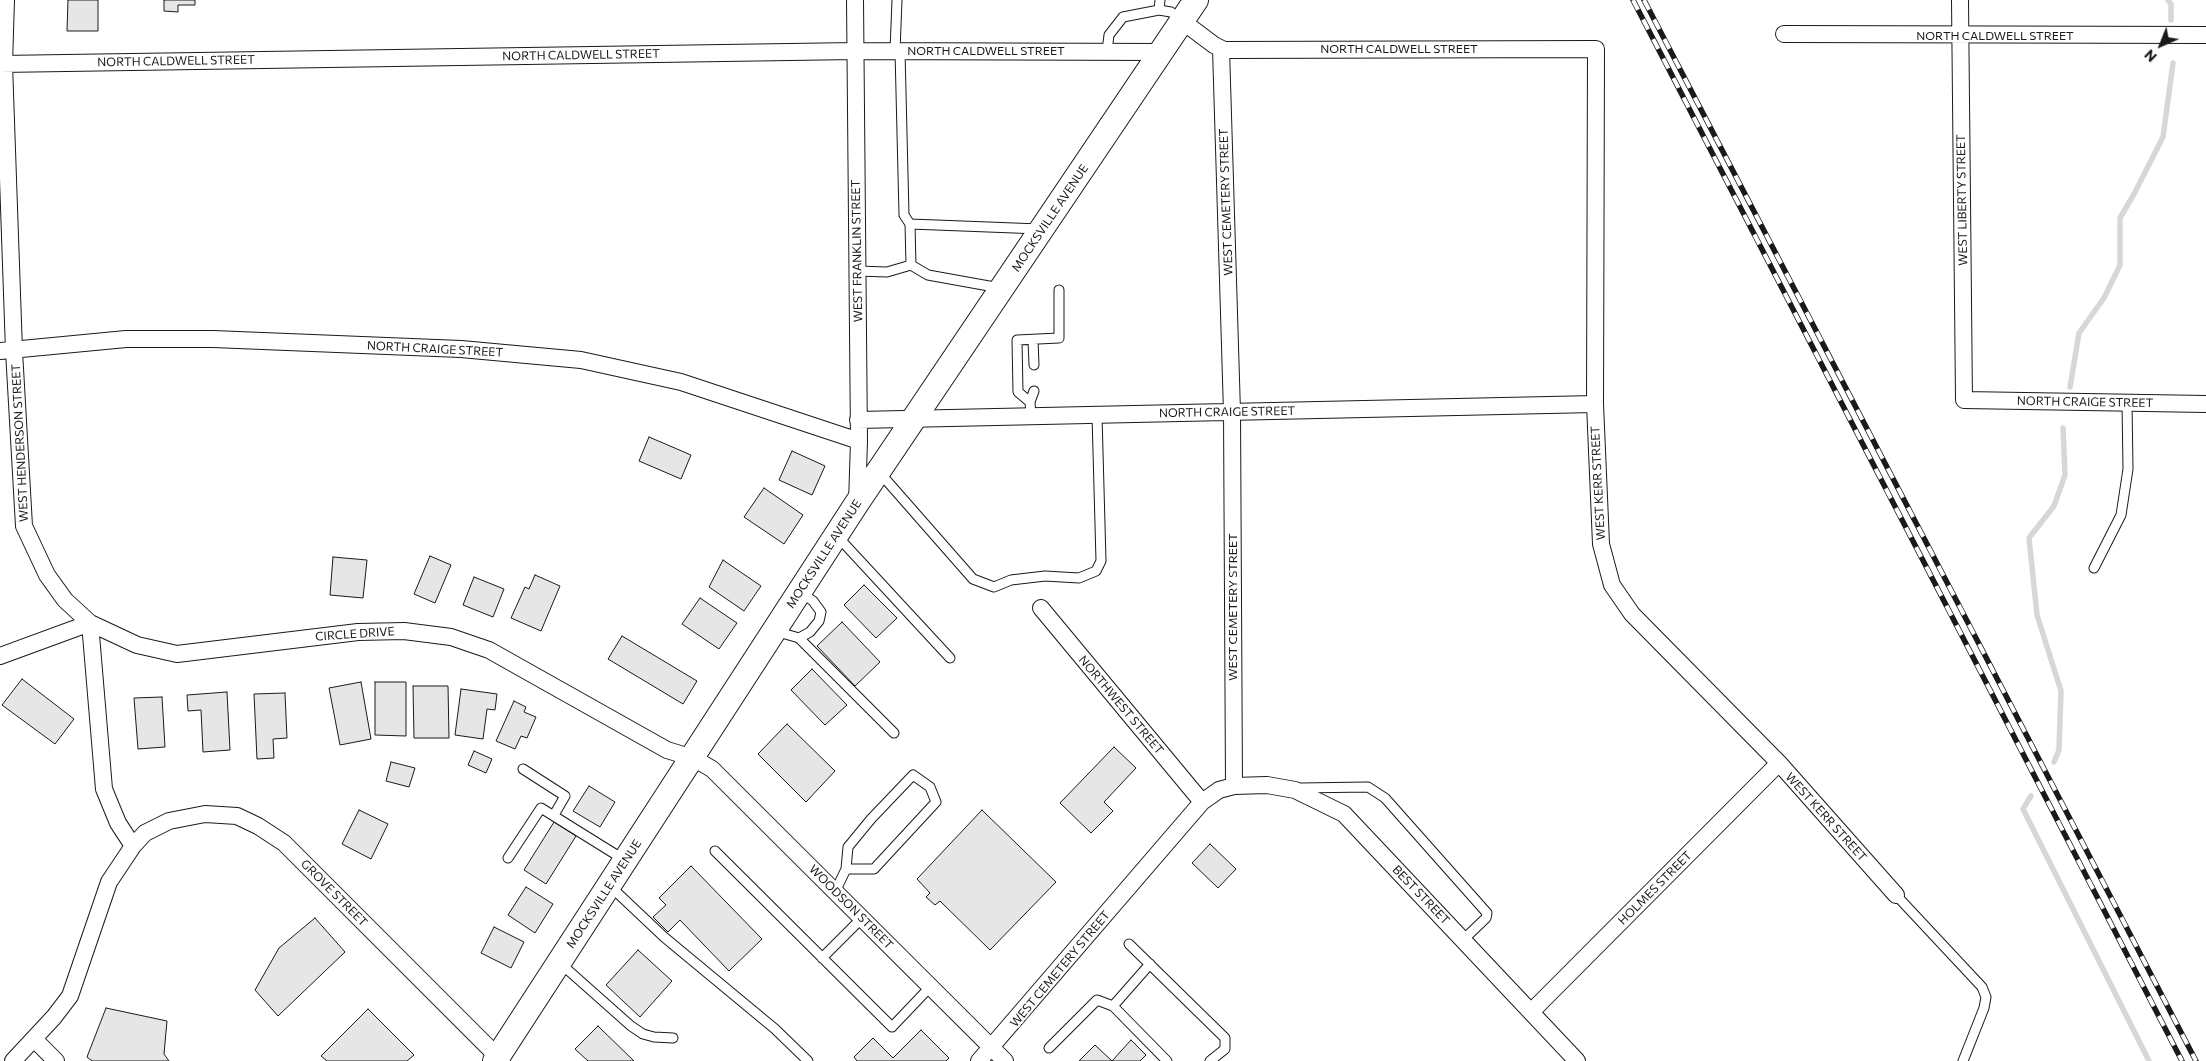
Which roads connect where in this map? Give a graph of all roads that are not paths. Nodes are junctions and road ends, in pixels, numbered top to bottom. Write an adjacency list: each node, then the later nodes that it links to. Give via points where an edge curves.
1 (6, 0): 18 (street, WEST HENDERSON STREET)
2 (855, 0): 15 (street, WEST FRANKLIN STREET)
3 (897, 0): 16 (lane)
4 (1160, 0): 7 (lane)
5 (1196, 0): 8 (street)
6 (1960, 0): 11 (street, WEST LIBERTY STREET)
7 (1159, 10): 8 (lane, via 1170,12); 14 (lane, via 1123,17 1109,35)
8 (1182, 21): 12 (street); 17 (street)
9 (1784, 34): 11 (street, NORTH CALDWELL STREET)
10 (2206, 35): 11 (street, NORTH CALDWELL STREET)
11 (1959, 36): 29 (street, WEST LIBERTY STREET)
12 (1221, 49): 13 (street, NORTH CALDWELL STREET); 34 (street, WEST CEMETERY STREET)
13 (1596, 49): 31 (street, WEST KERR STREET)
14 (1107, 50): 16 (street, NORTH CALDWELL STREET); 17 (street, NORTH CALDWELL STREET)
15 (854, 51): 16 (street, NORTH CALDWELL STREET); 18 (street, NORTH CALDWELL STREET); 22 (street, WEST FRANKLIN STREET)
16 (898, 51): 19 (lane, via 904,215)
17 (1161, 52): 20 (street, MOCKSVILLE AVENUE)
18 (2, 64): 26 (street, WEST HENDERSON STREET)
19 (910, 224): 20 (lane); 21 (lane)
20 (1042, 229): 23 (street, MOCKSVILLE AVENUE)
21 (911, 264): 22 (lane, via 887,272); 23 (lane, via 928,275)
22 (857, 271): 37 (street, WEST FRANKLIN STREET)
23 (1003, 288): 36 (street, MOCKSVILLE AVENUE)
24 (1058, 290): 25 (lane, via 1059,338)
25 (1033, 340): 27 (lane); 33 (lane, via 1017,340 1018,392)
26 (7, 351): 38 (street, NORTH CRAIGE STREET, via 126,339 213,339 461,349 581,360 681,382); 45 (street, WEST HENDERSON STREET, via 24,526 47,575 65,600)
27 (1034, 365)
28 (1034, 390): 33 (lane)
29 (1964, 400): 30 (street, NORTH CRAIGE STREET)
30 (2127, 403): 32 (street, NORTH CRAIGE STREET); 42 (lane, via 2128,470 2121,515)
31 (1595, 404): 34 (street, NORTH CRAIGE STREET); 52 (street, WEST KERR STREET, via 1601,544 1612,585 1632,614)
32 (2206, 404)
33 (1031, 409): 35 (street, NORTH CRAIGE STREET); 36 (street, NORTH CRAIGE STREET)
34 (1232, 412): 35 (street, NORTH CRAIGE STREET); 54 (street, WEST CEMETERY STREET)
35 (1097, 415): 39 (lane, via 1102,561 1096,571 1079,578 1045,576 1011,580 994,587 973,580)
36 (914, 419): 37 (street, NORTH CRAIGE STREET); 39 (street, MOCKSVILLE AVENUE)
37 (858, 420): 38 (street, WEST FRANKLIN STREET)
38 (859, 441): 40 (street, WEST FRANKLIN STREET)
39 (878, 471): 40 (street, MOCKSVILLE AVENUE)
40 (856, 503): 41 (street, MOCKSVILLE AVENUE)
41 (836, 535): 43 (street, MOCKSVILLE AVENUE); 49 (lane)
42 (2094, 568)
43 (800, 591): 46 (street, MOCKSVILLE AVENUE); 47 (lane, via 821,612 819,621 810,632)
44 (1041, 608): 56 (street, NORTHWEST STREET)
45 (90, 623): 48 (street); 51 (street, CIRCLE DRIVE, via 137,645 177,654 358,632 404,631 451,638 489,650 667,750); 58 (street, via 104,789)
46 (774, 630): 47 (lane); 51 (street, MOCKSVILLE AVENUE)
47 (799, 638): 50 (lane)
48 (0, 656)
49 (950, 658)
50 (894, 733)
51 (693, 758): 61 (street, MOCKSVILLE AVENUE); 64 (street, WOODSON STREET, via 712,769)
52 (1778, 763): 65 (street, WEST KERR STREET); 74 (street, HOLMES STREET)
53 (523, 769): 57 (lane, via 565,796)
54 (1234, 786): 55 (street, BEST STREET); 56 (street, WEST CEMETERY STREET, via 1219,790)
55 (1288, 788): 67 (street, BEST STREET, via 1344,814); 67 (lane, via 1368,787 1385,798 1487,913 1486,918)
56 (1202, 802): 77 (street, WEST CEMETERY STREET)
57 (554, 815): 60 (lane, via 541,808); 61 (lane)
58 (132, 846): 76 (street, via 109,882 70,996); 79 (street, GROVE STREET, via 168,821 205,814 237,816 258,826 284,843)
59 (716, 851): 69 (lane)
60 (508, 858)
61 (626, 861): 63 (street, MOCKSVILLE AVENUE)
62 (846, 869): 62 (lane, via 874,870 936,802 930,787 913,775 904,783 848,847); 64 (lane)
63 (610, 886): 70 (street, MOCKSVILLE AVENUE); 82 (lane)
64 (836, 892): 66 (street, WOODSON STREET)
65 (1896, 895): 88 (lane, via 1982,987 1986,997 1984,1008)
66 (862, 918): 69 (lane); 72 (street, WOODSON STREET)
67 (1463, 940): 74 (street, BEST STREET)
68 (1129, 944): 71 (lane)
69 (822, 958): 72 (lane, via 892,1028)
70 (560, 963): 75 (lane, via 630,1026 643,1034); 79 (street, MOCKSVILLE AVENUE)
71 (1150, 964): 73 (lane); 86 (lane, via 1225,1038 1225,1049)
72 (931, 986): 77 (street, WOODSON STREET)
73 (1113, 1006): 78 (lane, via 1097,1000); 85 (lane)
74 (1531, 1012): 87 (street, BEST STREET)
75 (673, 1038)
76 (34, 1039): 80 (street); 81 (street)
77 (992, 1048): 83 (street, WEST CEMETERY STREET); 84 (street, WOODSON STREET)
78 (1049, 1048)
79 (498, 1060)
80 (14, 1061)
81 (56, 1061)
82 (808, 1061)
83 (980, 1061)
84 (1005, 1061)
85 (1166, 1061)
86 (1210, 1061)
87 (1577, 1061)
88 (1963, 1061)

